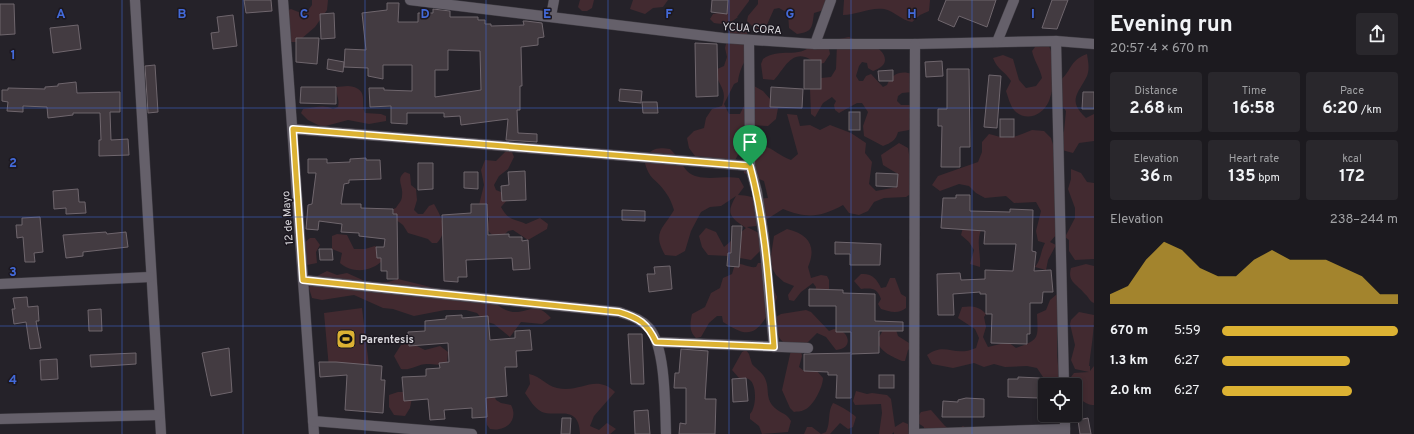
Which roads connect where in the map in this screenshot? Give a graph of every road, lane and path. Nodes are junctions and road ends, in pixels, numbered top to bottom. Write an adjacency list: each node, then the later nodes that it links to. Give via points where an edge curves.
1 (134, 0): 16 (street)
2 (283, 0): 14 (street, 12 de Mayo)
3 (410, 0): 7 (street, YCUA CORA)
4 (554, 0): 7 (street)
5 (830, 0): 11 (street)
6 (1014, 0): 10 (street)
7 (550, 16): 8 (street, YCUA CORA)
8 (749, 40): 11 (street, YCUA CORA); 15 (street)
9 (1056, 41): 10 (street, YCUA CORA); 13 (street, YCUA CORA); 22 (street)
10 (998, 42): 12 (street, YCUA CORA)
11 (814, 44): 12 (street, YCUA CORA)
12 (915, 44): 31 (street)
13 (1094, 44)
14 (293, 129): 15 (street); 17 (street, 12 de Mayo)
15 (750, 166): 20 (street, via 764,238)
16 (150, 277): 18 (street); 23 (street)
17 (303, 280): 19 (street, via 619,312 637,318 650,328); 25 (street, 12 de Mayo)
18 (0, 284)
19 (656, 342): 20 (street); 30 (street, via 663,374)
20 (774, 347): 21 (street)
21 (808, 348)
22 (1064, 378)
23 (159, 415): 24 (street); 27 (street)
24 (0, 419)
25 (313, 421): 28 (street, 12 de Mayo); 29 (street)
26 (1065, 432): 31 (street)
27 (161, 434)
28 (314, 434)
29 (472, 434)
30 (666, 434)
31 (914, 434)

